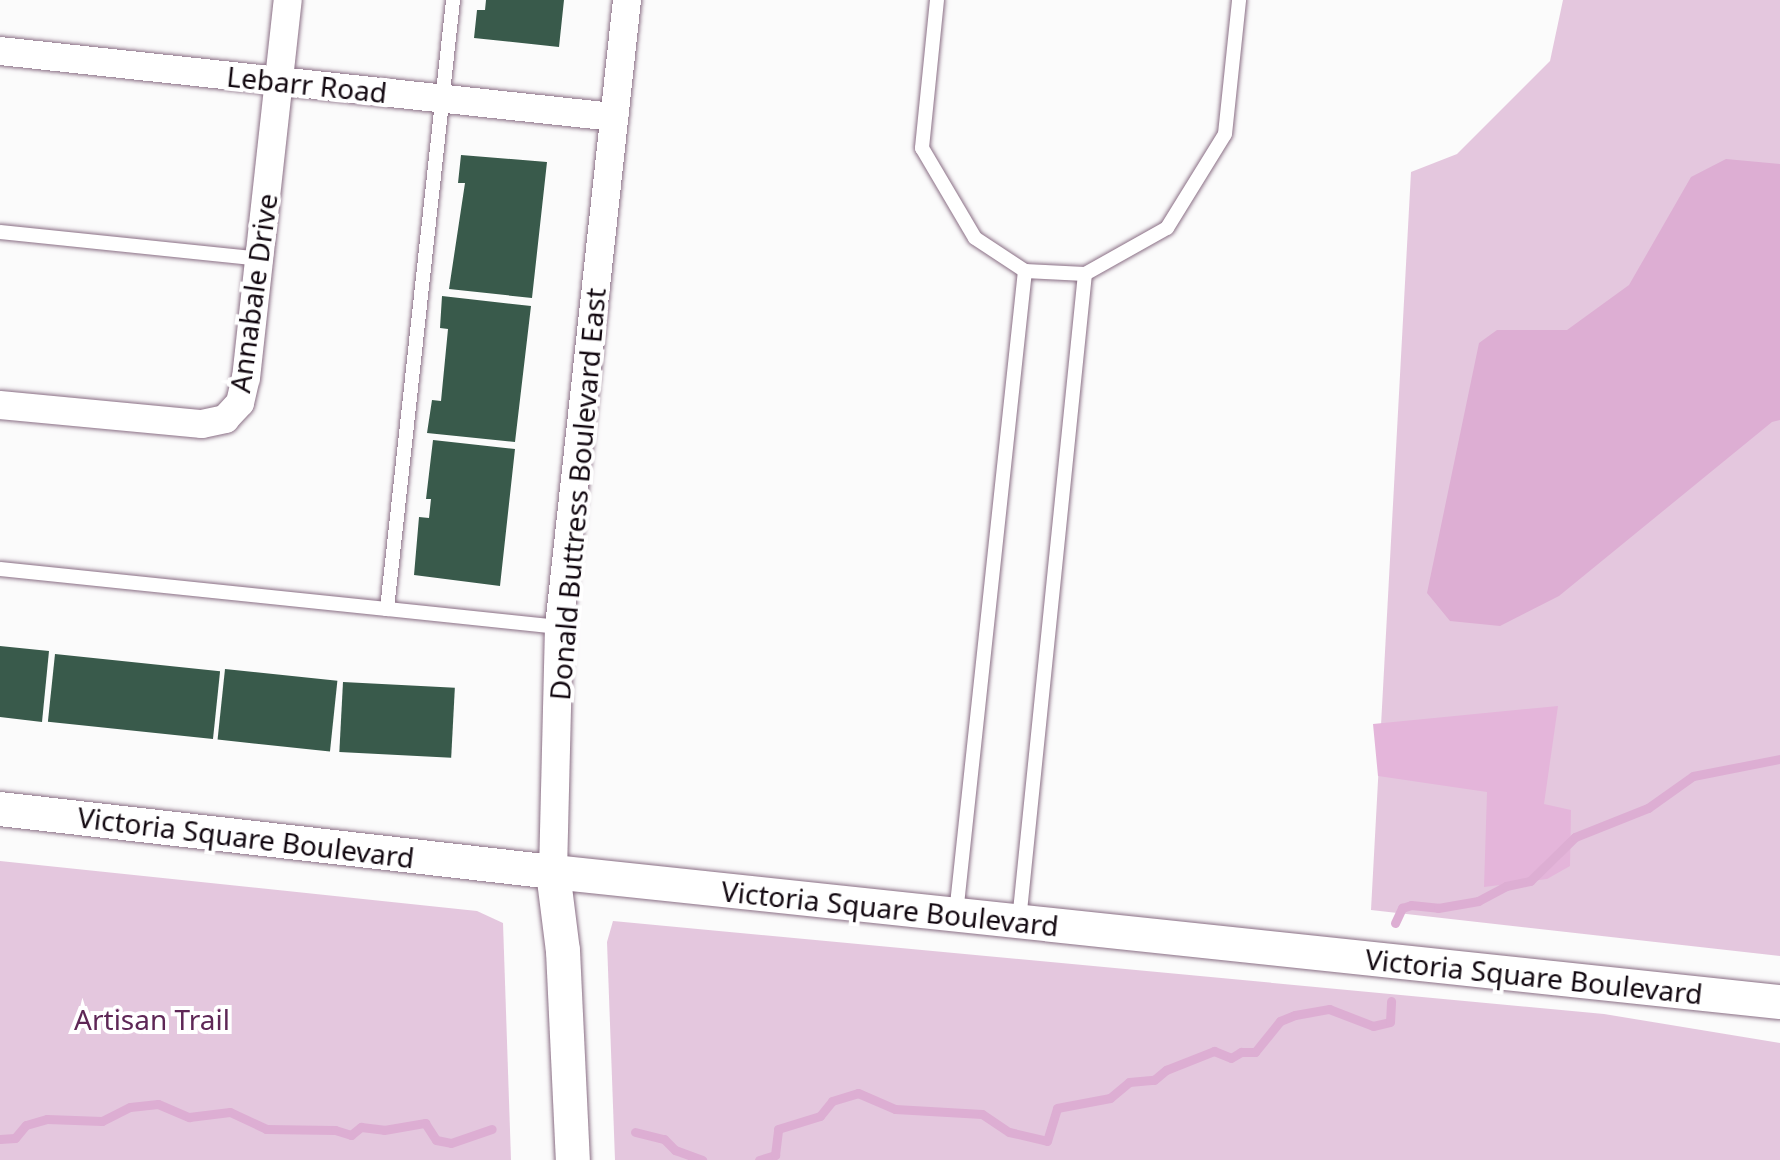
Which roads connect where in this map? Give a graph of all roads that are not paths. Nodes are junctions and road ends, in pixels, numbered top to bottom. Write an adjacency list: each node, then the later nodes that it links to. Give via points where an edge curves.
1 (288, 0): 7 (street, Annabale Drive)
2 (453, 0): 8 (lane)
3 (627, 0): 9 (street, Donald Buttress Boulevard East)
4 (937, 0): 12 (lane, via 922,148 975,238)
5 (1239, 0): 13 (lane, via 1225,134 1167,228)
6 (0, 51): 7 (street, Lebarr Road)
7 (278, 81): 8 (street, Lebarr Road); 11 (street, Annabale Drive)
8 (444, 98): 9 (street, Lebarr Road); 16 (lane)
9 (614, 117): 17 (street, Donald Buttress Boulevard East)
10 (0, 232): 11 (lane)
11 (260, 259): 14 (street, Annabale Drive, via 246,378 240,403 225,419 178,424)
12 (1025, 271): 13 (lane); 20 (lane)
13 (1085, 274): 21 (lane)
14 (0, 405)
15 (0, 569): 16 (lane)
16 (387, 609): 17 (lane)
17 (559, 627): 19 (street, Donald Buttress Boulevard East)
18 (0, 809): 19 (street, Victoria Square Boulevard)
19 (553, 872): 20 (street, Victoria Square Boulevard); 23 (street, via 563,951)
20 (956, 914): 21 (street, Victoria Square Boulevard)
21 (1019, 921): 22 (street, Victoria Square Boulevard)
22 (1780, 1002)
23 (573, 1160)

